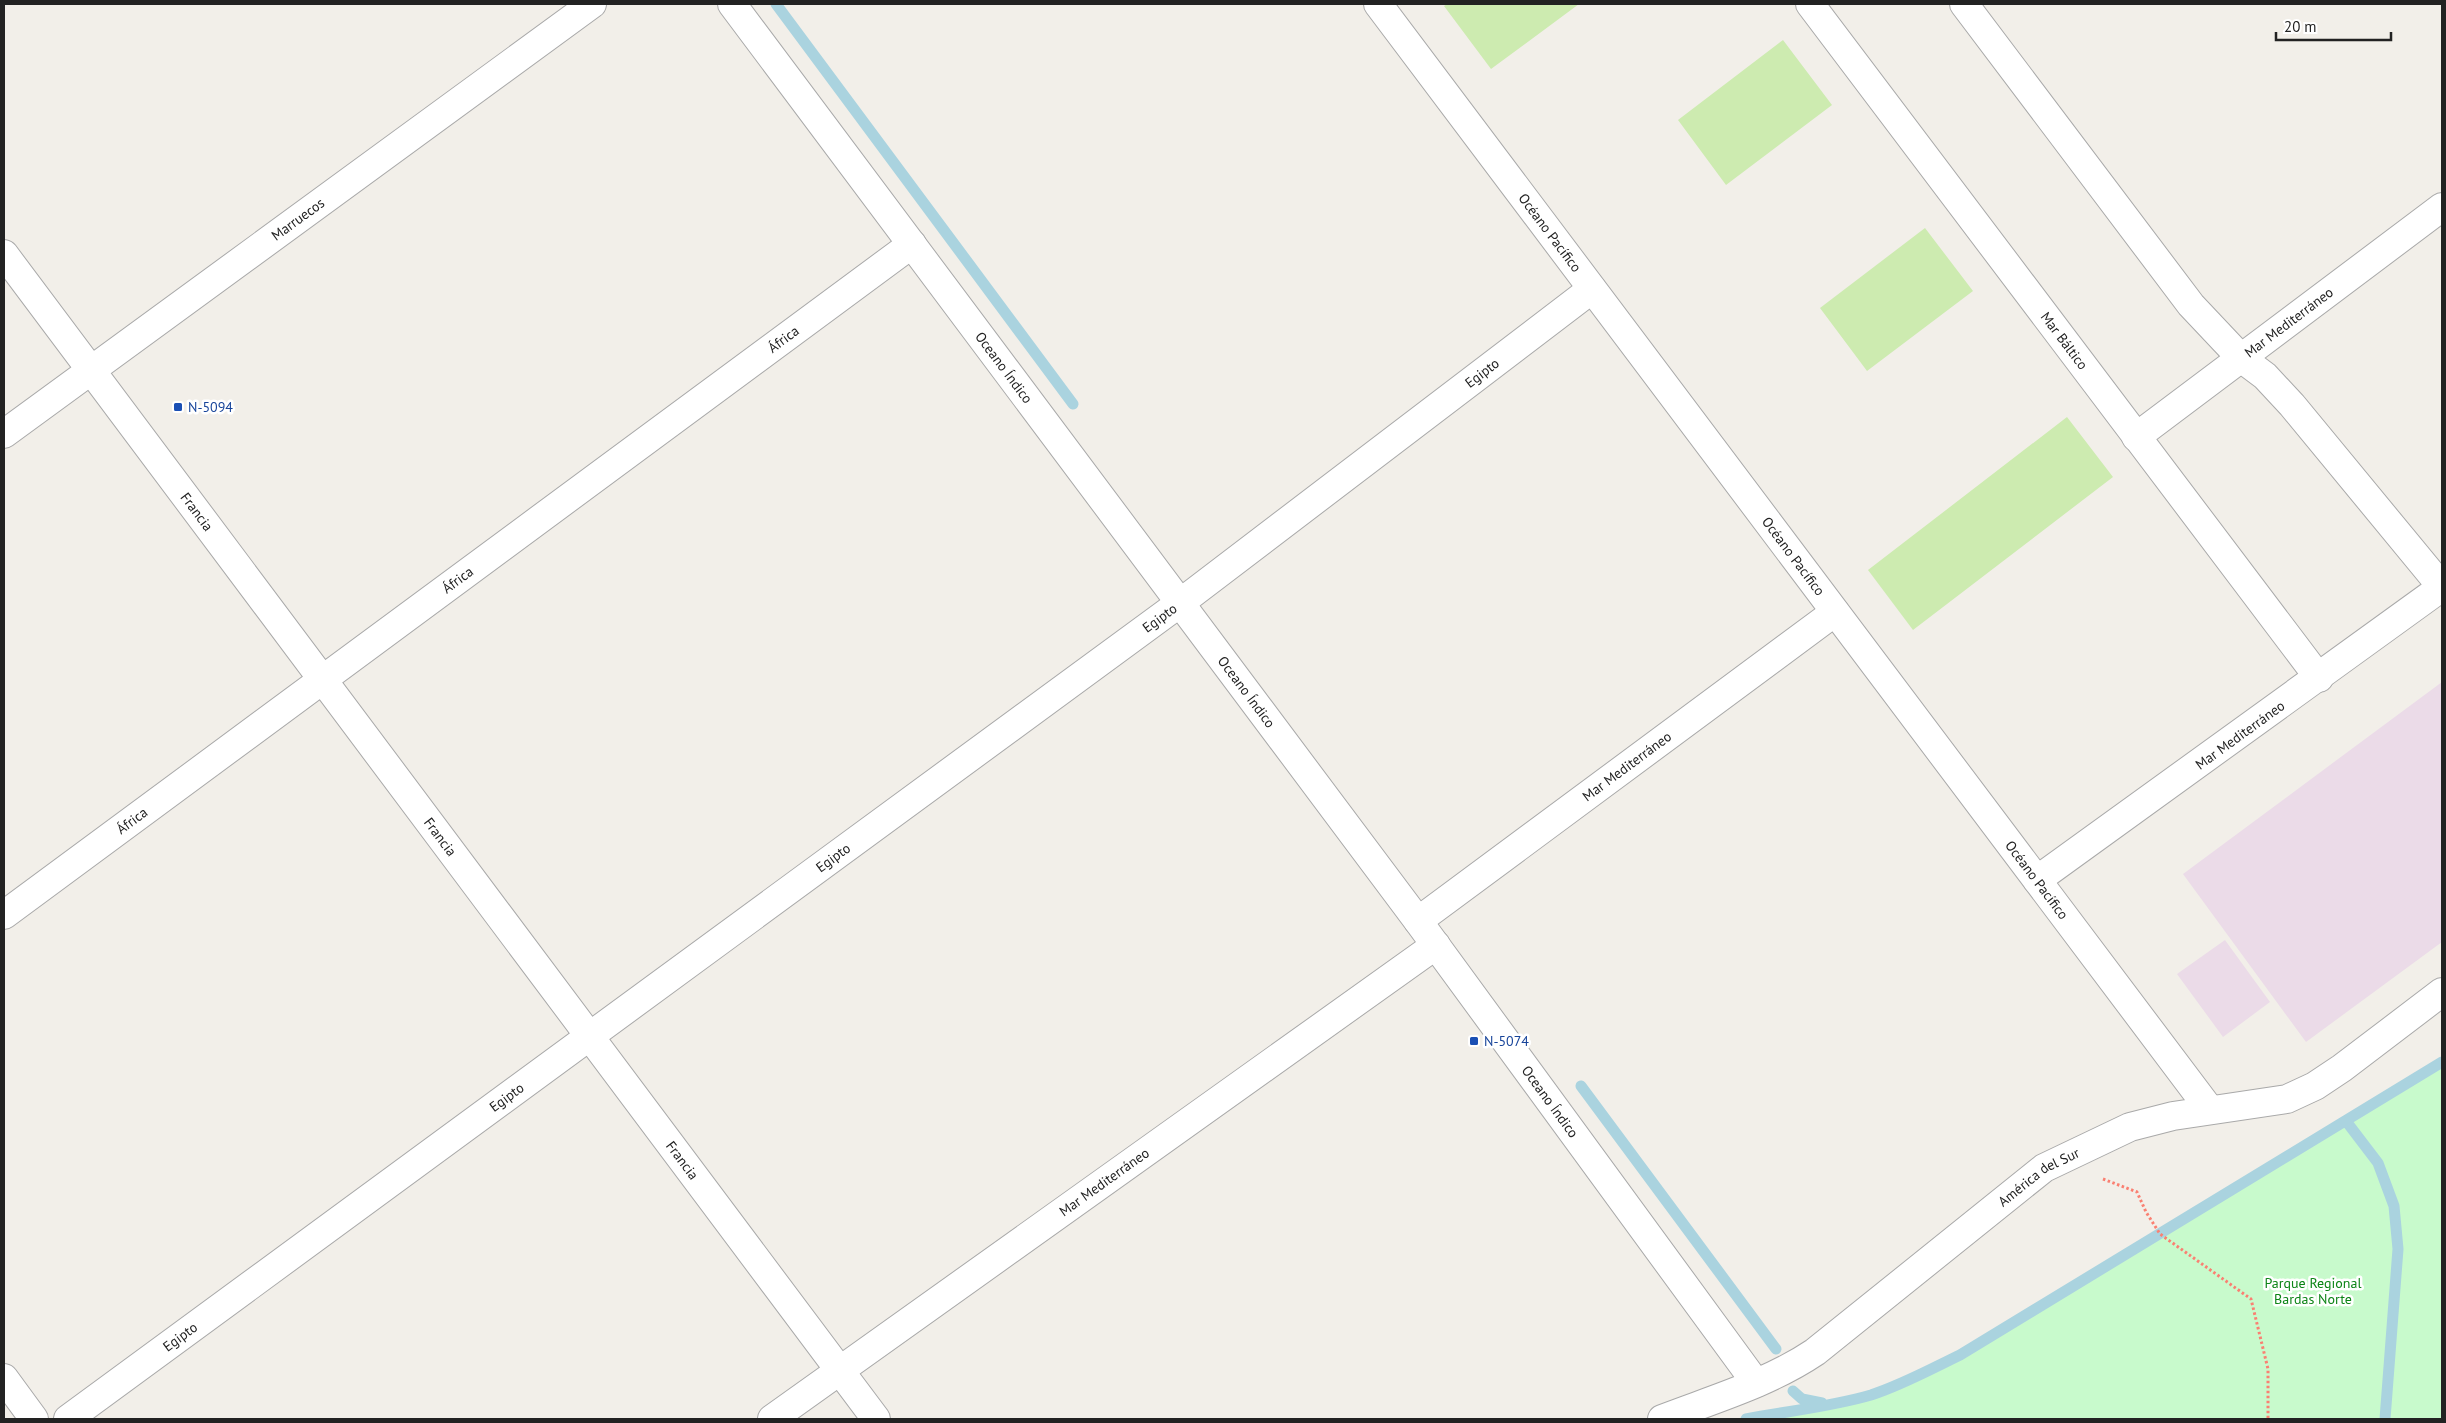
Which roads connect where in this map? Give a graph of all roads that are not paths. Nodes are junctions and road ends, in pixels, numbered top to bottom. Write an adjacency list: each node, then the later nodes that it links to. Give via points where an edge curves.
1 (592, 4): 11 (street, Marruecos)
2 (732, 4): 7 (street, Oceano Índico)
3 (1378, 4): 9 (street, Océano Pacífico)
4 (1810, 4): 13 (street, Mar Báltico)
5 (1964, 4): 10 (street, via 2191,305)
6 (2442, 207): 10 (street, Mar Mediterráneo)
7 (912, 244): 15 (street, Oceano Índico); 18 (street, África)
8 (4, 254): 11 (street, Francia)
9 (1592, 288): 15 (street, Egipto); 16 (street, Océano Pacífico)
10 (2242, 358): 13 (street, Mar Mediterráneo); 14 (street, via 2265,376 2292,405)
11 (91, 370): 12 (street, Marruecos); 18 (street, Francia)
12 (4, 434)
13 (2136, 437): 17 (street, Mar Báltico)
14 (2442, 587): 17 (street, Mar Mediterráneo)
15 (1180, 603): 21 (street, Oceano Índico); 24 (street, Egipto)
16 (1835, 612): 19 (street, Océano Pacífico); 21 (street, Mar Mediterráneo)
17 (2319, 678): 19 (street, Mar Mediterráneo)
18 (323, 680): 20 (street, África); 24 (street, Francia)
19 (2037, 880): 25 (street, Océano Pacífico)
20 (4, 915)
21 (1418, 921): 22 (street, Oceano Índico)
22 (1436, 946): 26 (street, Mar Mediterráneo); 28 (street, Oceano Índico)
23 (2442, 992): 25 (street, América del Sur, via 2315,1086 2287,1099)
24 (590, 1036): 26 (street, Francia); 30 (street, Egipto)
25 (2210, 1110): 28 (street, América del Sur, via 2130,1127 2044,1168 1815,1352 1796,1365)
26 (841, 1370): 31 (street, Mar Mediterráneo); 32 (street, Francia)
27 (4, 1378): 29 (street)
28 (1756, 1383): 33 (street, América del Sur)
29 (34, 1419)
30 (68, 1419)
31 (772, 1419)
32 (876, 1419)
33 (1662, 1419)

